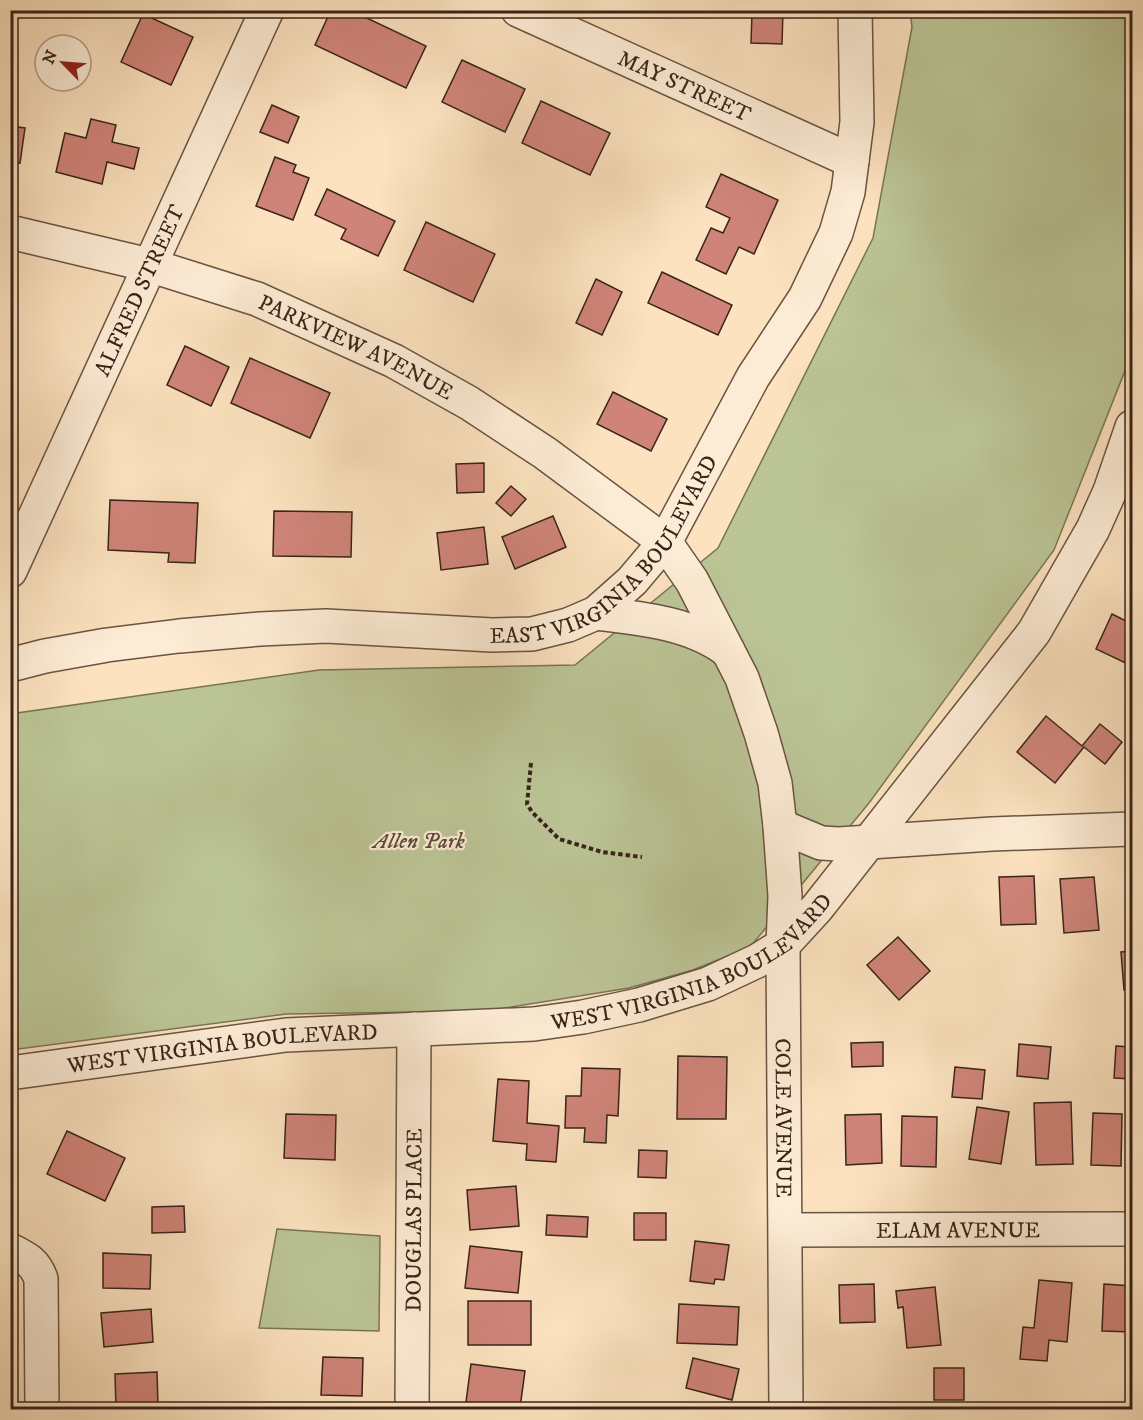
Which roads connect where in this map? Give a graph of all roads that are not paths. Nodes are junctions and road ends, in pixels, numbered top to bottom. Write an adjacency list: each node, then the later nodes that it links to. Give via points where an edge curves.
1 (267, 10): 6 (street, ALFRED STREET)
2 (518, 10): 4 (street, MAY STREET)
3 (855, 10): 4 (street, EAST VIRGINIA BOULEVARD, via 857,122)
4 (852, 161): 8 (street, EAST VIRGINIA BOULEVARD, via 836,233 819,272 753,377)
5 (10, 232): 6 (street, PARKVIEW AVENUE)
6 (149, 265): 8 (street, PARKVIEW AVENUE, via 257,299 394,361 469,403); 9 (street, ALFRED STREET)
7 (1130, 440): 15 (street, WEST VIRGINIA BOULEVARD, via 1093,529 1034,632)
8 (665, 542): 10 (street, EAST VIRGINIA BOULEVARD, via 632,581); 11 (street, COLE AVENUE, via 692,581)
9 (10, 571)
10 (596, 613): 11 (street, via 653,621 692,632); 12 (street, EAST VIRGINIA BOULEVARD, via 532,634 327,626 260,629 107,645)
11 (728, 651): 13 (street, COLE AVENUE, via 761,733 775,783)
12 (10, 665)
13 (780, 826): 15 (street, via 821,843); 16 (street, COLE AVENUE, via 785,896)
14 (1132, 828): 15 (street)
15 (869, 844): 16 (street, WEST VIRGINIA BOULEVARD)
16 (783, 945): 17 (street, WEST VIRGINIA BOULEVARD, via 757,962 708,984 639,1005 534,1024); 20 (street, COLE AVENUE)
17 (414, 1029): 18 (street, WEST VIRGINIA BOULEVARD, via 286,1035); 23 (street, DOUGLAS PLACE)
18 (10, 1073)
19 (1132, 1229): 20 (street, ELAM AVENUE)
20 (786, 1230): 24 (street, COLE AVENUE)
21 (10, 1250): 22 (street, via 37,1267 41,1279)
22 (42, 1410)
23 (412, 1410)
24 (786, 1410)

